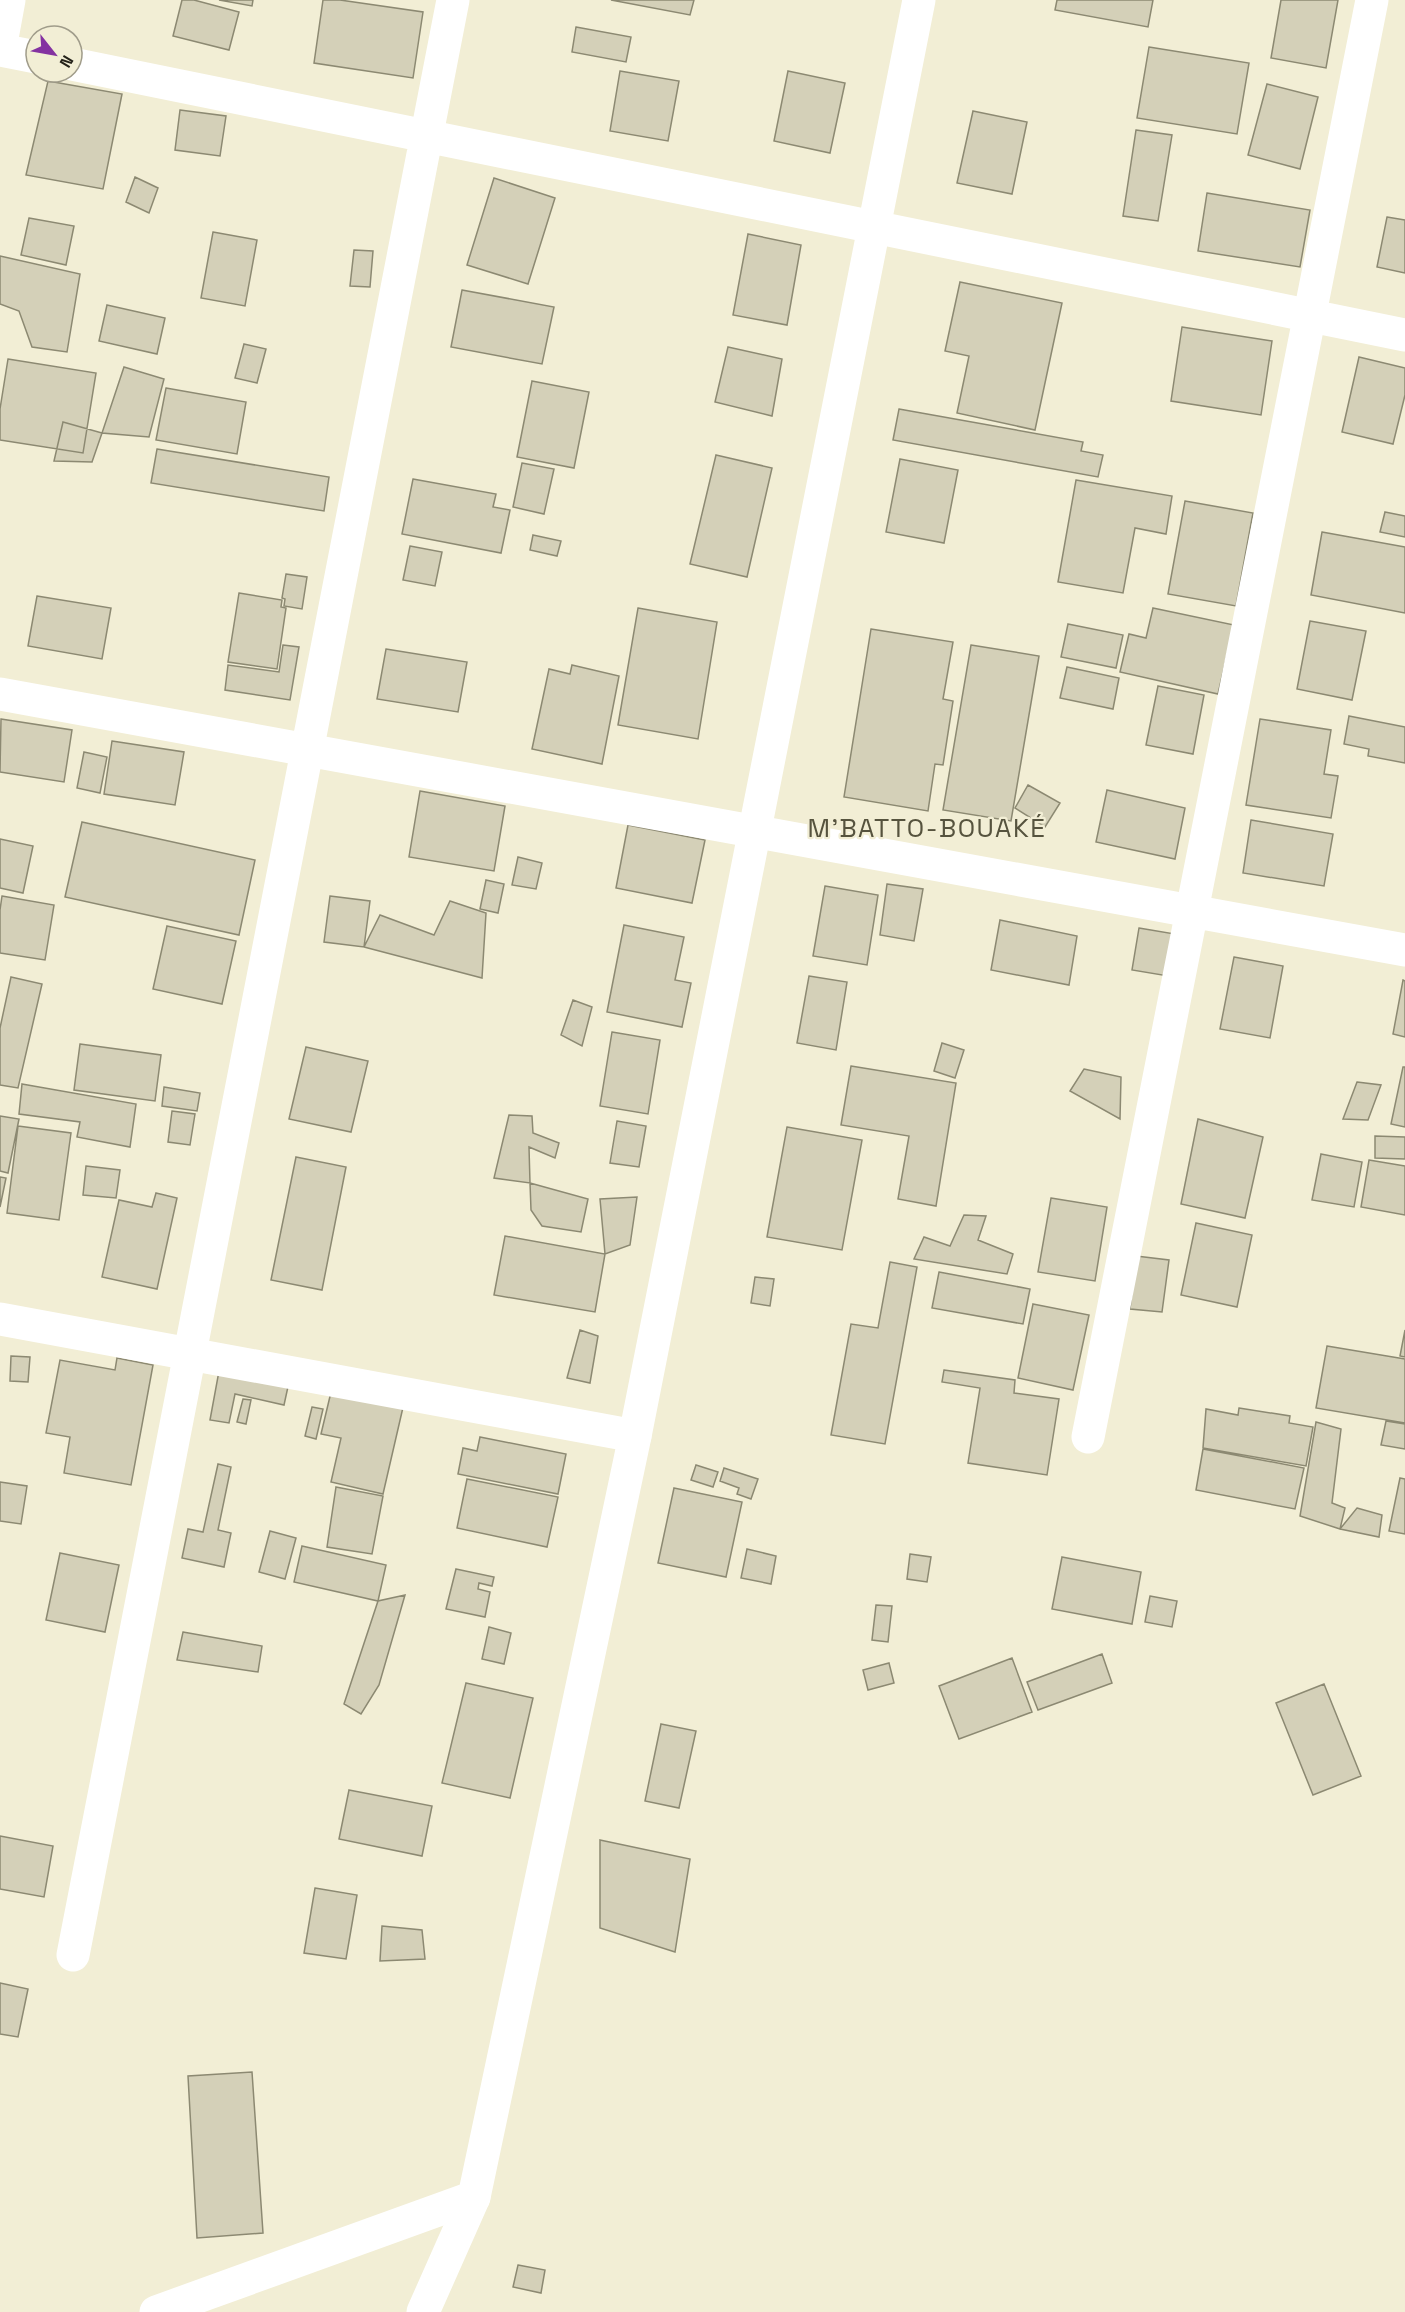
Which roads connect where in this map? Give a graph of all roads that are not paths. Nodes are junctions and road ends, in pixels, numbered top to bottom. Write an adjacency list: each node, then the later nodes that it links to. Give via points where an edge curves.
1 (9, 0): 5 (street)
2 (453, 0): 8 (street)
3 (919, 0): 9 (street)
4 (1372, 0): 10 (street)
5 (0, 49): 6 (street)
6 (24, 54)
7 (84, 66): 8 (street)
8 (427, 136): 9 (street); 13 (street)
9 (874, 227): 10 (street); 14 (street)
10 (1310, 315): 11 (street); 15 (street)
11 (1405, 335)
12 (0, 694): 13 (street)
13 (307, 750): 14 (street); 18 (street)
14 (754, 832): 15 (street); 19 (street)
15 (1192, 911): 16 (street); 20 (street)
16 (1405, 950)
17 (0, 1319): 18 (street)
18 (190, 1354): 19 (street); 21 (street)
19 (635, 1436): 22 (street)
20 (1088, 1437)
21 (73, 1955)
22 (474, 2197): 23 (street); 24 (street)
23 (156, 2312)
24 (423, 2312)

